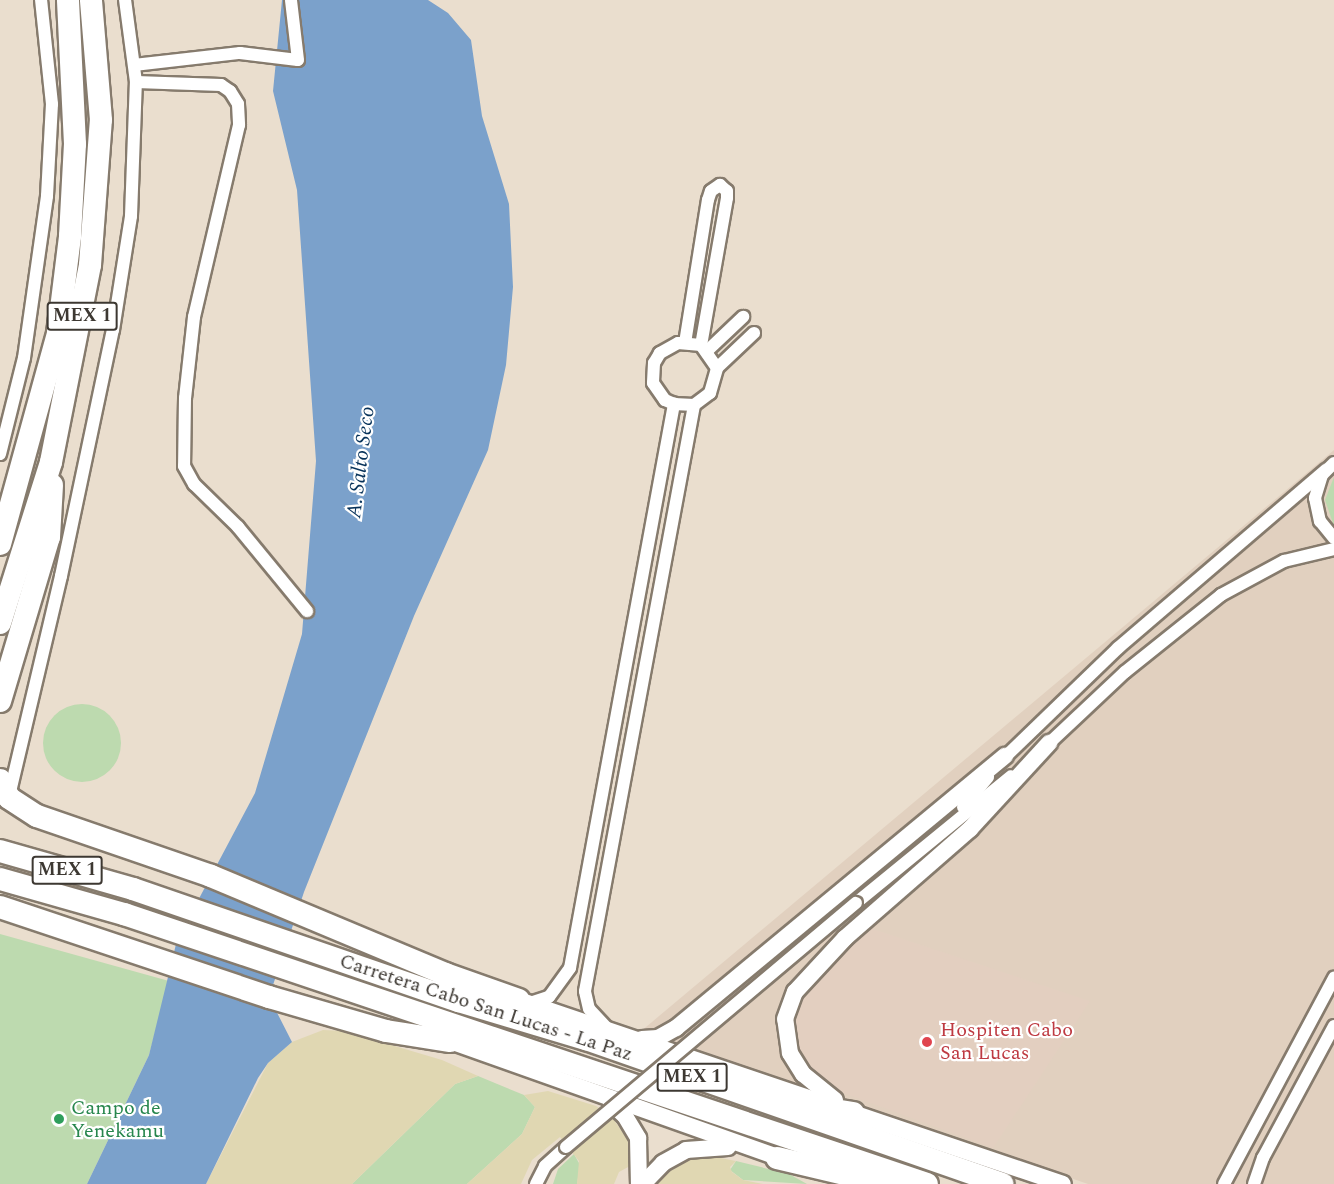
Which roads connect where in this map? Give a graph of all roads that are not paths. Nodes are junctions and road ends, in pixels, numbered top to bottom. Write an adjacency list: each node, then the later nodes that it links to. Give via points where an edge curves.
1 (41, 0): 15 (street, via 52,104 52,147 33,304)
2 (68, 0): 21 (highway, MEX 1, via 75,144 70,236 59,322 35,426)
3 (91, 0): 16 (highway, MEX 1, via 101,120 96,202 80,328)
4 (125, 0): 6 (street)
5 (291, 0): 6 (street, via 298,60 240,53)
6 (134, 65): 7 (street)
7 (136, 82): 23 (street, via 220,86 230,91 238,104 239,125 194,317 185,398 183,466 194,484 230,518); 30 (street, via 131,216 113,330)
8 (743, 317): 11 (street)
9 (754, 333): 12 (street)
10 (685, 343): 11 (street); 11 (street, via 708,200 711,191 720,185 727,191 727,198); 13 (street, via 660,353 652,373 658,392)
11 (704, 348): 12 (street)
12 (717, 368): 14 (street, via 710,393)
13 (674, 405): 14 (street); 18 (street)
14 (694, 405): 19 (street)
15 (0, 454)
16 (51, 462): 24 (highway, MEX 1); 25 (highway, via 53,500 49,537)
17 (1330, 466): 20 (street, via 1317,488 1315,504 1321,524); 29 (street, via 1118,648)
18 (655, 498): 19 (street); 26 (street)
19 (676, 501): 27 (street)
20 (1334, 538)
21 (0, 544)
22 (1334, 549): 28 (street, via 1284,561 1221,595 1125,672)
23 (307, 611)
24 (0, 623)
25 (0, 701)
26 (614, 721): 27 (street); 42 (street, via 570,968 549,997)
27 (632, 727): 44 (street, via 584,995 592,1014)
28 (1049, 743): 31 (street); 49 (main road, via 970,829 844,938 795,992 785,1019 790,1053 813,1085)
29 (1005, 756): 31 (street); 45 (main road, via 676,1028 658,1038)
30 (4, 789): 42 (highway, via 37,816 211,876 434,969)
31 (944, 829): 52 (street, bridge, via 566,1147 544,1167)
32 (0, 835): 35 (highway, MEX 1)
33 (0, 851): 35 (highway, Carretera Cabo San Lucas - La Paz / MEX 1)
34 (0, 879): 37 (highway, Carretera Cabo San Lucas - La Paz / MEX 1)
35 (108, 882): 41 (highway, Carretera Cabo San Lucas - La Paz / MEX 1)
36 (0, 895): 37 (highway)
37 (86, 903): 40 (highway, Carretera Cabo San Lucas - La Paz / MEX 1)
38 (0, 906): 46 (highway, via 269,997 386,1031)
39 (1334, 978): 59 (street)
40 (376, 999): 46 (highway); 56 (highway, Carretera Cabo San Lucas - La Paz / MEX 1)
41 (459, 1001): 42 (highway); 47 (highway, Carretera Cabo San Lucas - La Paz / MEX 1, via 586,1039)
42 (524, 1001): 44 (main road)
43 (1334, 1026): 60 (street, via 1263,1158)
44 (610, 1030): 45 (main road)
45 (631, 1038): 49 (main road)
46 (450, 1041): 48 (main road)
47 (740, 1094): 49 (highway); 57 (highway, Carretera Cabo San Lucas - La Paz / MEX 1)
48 (603, 1098): 50 (main road); 53 (main road, via 626,1116 638,1138)
49 (853, 1113): 58 (main road)
50 (748, 1148): 51 (main road); 53 (main road, via 691,1148 663,1163)
51 (777, 1158): 54 (main road); 55 (highway)
52 (536, 1184)
53 (641, 1184)
54 (855, 1184)
55 (888, 1184)
56 (927, 1184)
57 (1003, 1184)
58 (1063, 1184)
59 (1224, 1184)
60 (1254, 1184)

